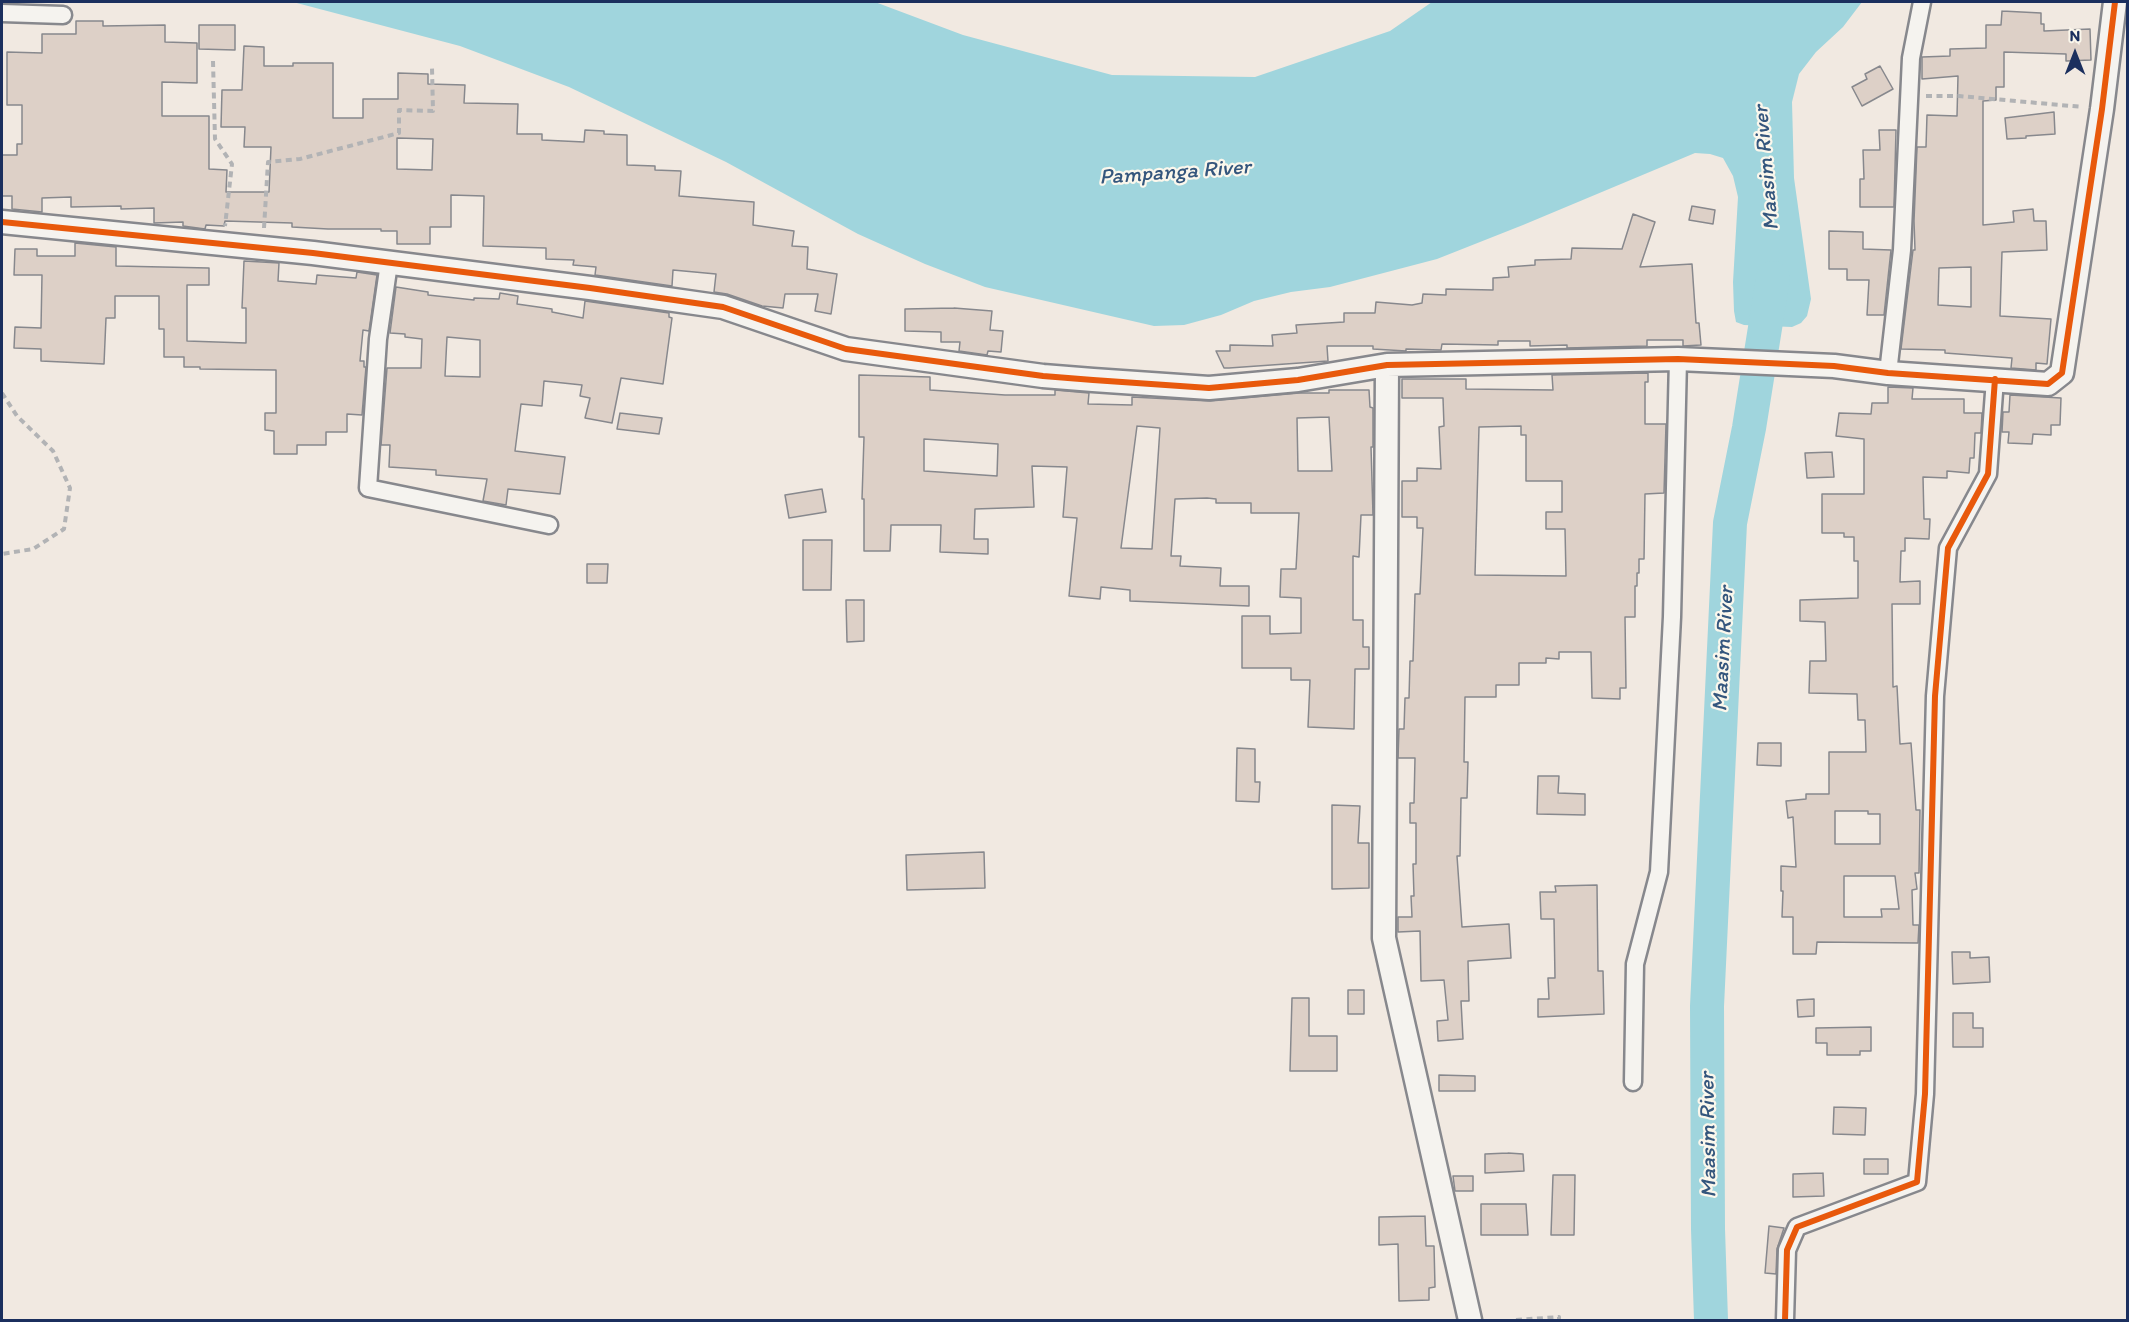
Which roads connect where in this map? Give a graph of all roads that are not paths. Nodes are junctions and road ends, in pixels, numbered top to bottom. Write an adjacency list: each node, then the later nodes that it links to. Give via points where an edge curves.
1 (1922, 2): 9 (street, via 1911,58 1902,250)
2 (2115, 2): 10 (street, via 2062,373 2048,384)
3 (2, 14): 4 (street)
4 (63, 15)
5 (2, 222): 6 (street)
6 (389, 263): 8 (street, via 723,307 846,349 1043,376 1209,388 1298,380); 11 (street, via 378,339 368,488)
7 (1687, 360): 8 (street); 9 (street, via 1834,366); 12 (street, via 1659,872 1635,964)
8 (1387, 365): 13 (street, via 1384,938)
9 (1888, 373): 10 (street)
10 (1995, 379): 14 (street, via 1988,474 1948,548 1935,696 1925,1094 1917,1182 1797,1227 1787,1250)
11 (549, 525)
12 (1633, 1082)
13 (1470, 1320)
14 (1785, 1320)

